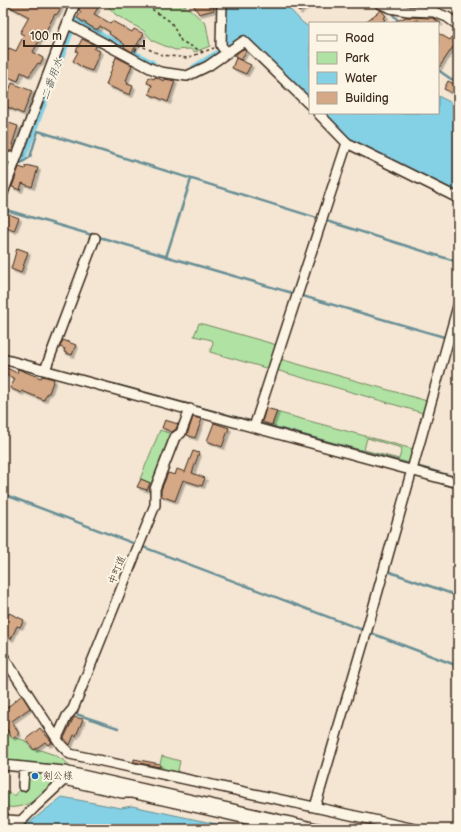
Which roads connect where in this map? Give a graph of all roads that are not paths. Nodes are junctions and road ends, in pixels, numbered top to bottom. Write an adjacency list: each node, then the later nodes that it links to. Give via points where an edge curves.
1 (75, 3): 5 (street)
2 (222, 3): 6 (street)
3 (379, 3): 4 (street, via 408,11 434,12)
4 (458, 25)
5 (71, 26): 6 (street, via 150,68 174,75 187,76 208,66); 10 (street)
6 (224, 49): 7 (street, via 244,41)
7 (309, 104)
8 (319, 114): 9 (street)
9 (347, 143): 13 (street); 19 (street)
10 (17, 156): 11 (street); 12 (street)
11 (3, 159)
12 (3, 193)
13 (458, 198)
14 (95, 238): 17 (street)
15 (458, 306): 20 (street)
16 (3, 359): 17 (street)
17 (44, 370): 18 (street)
18 (190, 409): 19 (street); 23 (street, 中町道, via 181,433 175,438 155,489 155,505 72,709)
19 (255, 424): 20 (street)
20 (412, 467): 21 (street); 27 (street)
21 (458, 483)
22 (3, 656): 23 (street)
23 (57, 738): 27 (street, via 70,754)
24 (3, 765): 25 (street)
25 (24, 767): 26 (street); 30 (street, via 81,775)
26 (23, 786)
27 (316, 807): 31 (street)
28 (3, 817): 29 (street, via 7,820 22,821 64,780)
29 (292, 829)
30 (321, 829)
31 (415, 829)

